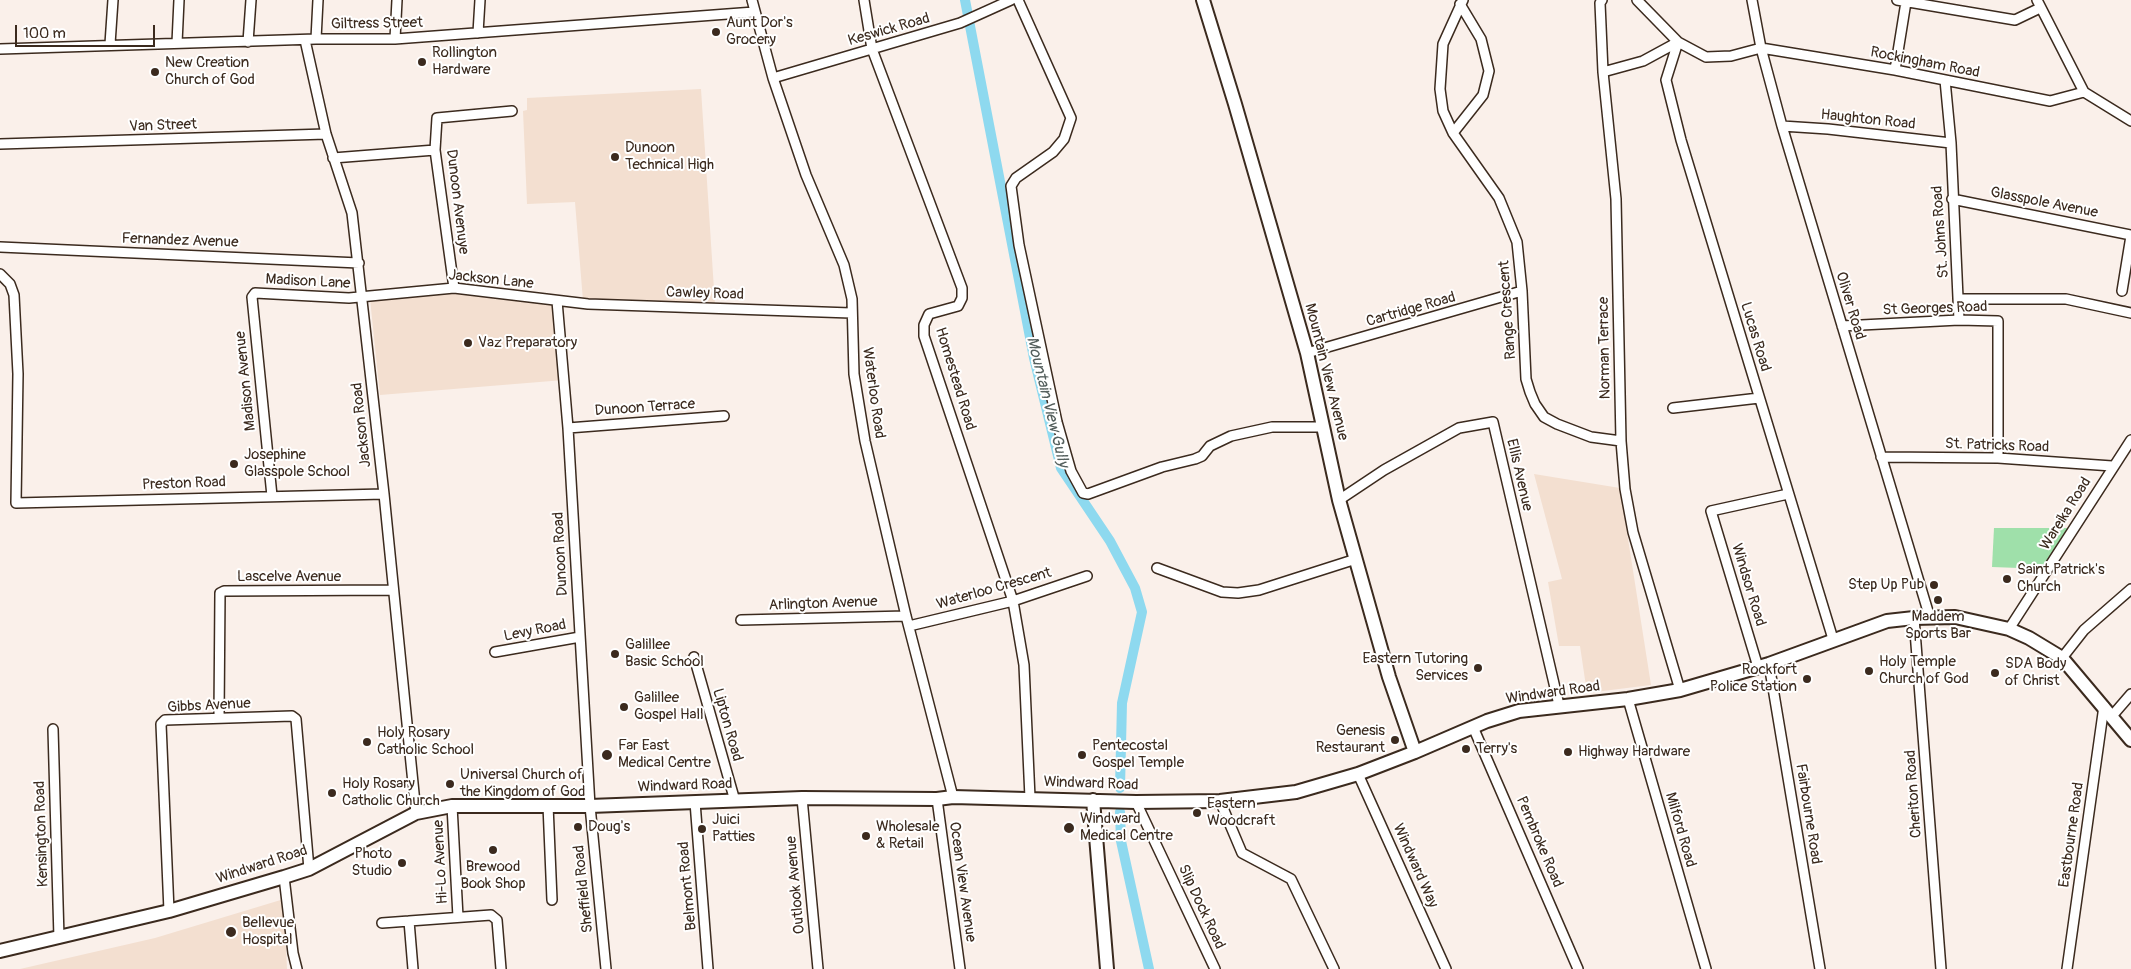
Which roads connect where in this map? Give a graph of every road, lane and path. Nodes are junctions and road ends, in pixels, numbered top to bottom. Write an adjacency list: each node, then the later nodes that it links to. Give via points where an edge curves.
1 (113, 0): 26 (street)
2 (179, 0): 25 (street)
3 (251, 0): 23 (street)
4 (318, 0): 20 (street)
5 (397, 0): 21 (street)
6 (480, 0): 19 (street)
7 (752, 0): 18 (street, Waterloo Road)
8 (864, 0): 29 (street, Homestead Road)
9 (1011, 0): 29 (street, Keswick Road, via 960,24)
10 (1018, 0): 64 (street, via 1071,118 1064,138 1053,152 1016,178 1010,186 1019,245 1059,431 1071,471 1083,493 1195,459 1210,446 1231,436 1272,427)
11 (1203, 0): 60 (main road, Mountain View Avenue)
12 (1602, 0): 31 (street, Norman Terrace)
13 (1637, 0): 24 (street)
14 (1752, 0): 27 (street, Oliver Road)
15 (1901, 1): 17 (street, via 2015,20); 30 (street)
16 (1461, 2): 38 (street, Range Crescent, via 1443,44 1443,111); 38 (street, Range Crescent, via 1481,39 1489,71 1483,95)
17 (2039, 4): 34 (street)
18 (754, 12): 19 (street, Giltress Street); 32 (street, Waterloo Road)
19 (478, 33): 21 (street, Giltress Street)
20 (316, 39): 21 (street, Giltress Street); 22 (street, Giltress Street)
21 (395, 39)
22 (305, 40): 23 (street, Giltress Street); 39 (street, Jackson Road)
23 (248, 42): 25 (street, Giltress Street)
24 (1678, 42): 27 (street, via 1706,57 1751,53); 31 (street, via 1643,61); 61 (street, Lucas Road, via 1666,80)
25 (177, 43): 26 (street, Giltress Street)
26 (110, 44): 28 (street, Giltress Street)
27 (1760, 48): 30 (street, Rockingham Road); 37 (street, Oliver Road)
28 (0, 49)
29 (872, 49): 32 (street, Keswick Road); 80 (street, Homestead Road, via 962,288 958,306 929,314 924,336)
30 (1895, 70): 33 (street, Rockingham Road)
31 (1603, 72): 67 (street, Norman Terrace, via 1616,199)
32 (773, 78): 56 (street, Waterloo Road, via 806,176 844,266)
33 (1945, 80): 34 (street, Rockingham Road, via 2050,101); 40 (street, St. Johns Road)
34 (2084, 92): 36 (street)
35 (512, 111): 42 (street, Dunoon Avenuye, via 437,118)
36 (2131, 121)
37 (1782, 126): 40 (street, Haughton Road); 59 (street, Oliver Road)
38 (1453, 133): 50 (street, Range Crescent, via 1499,198 1517,242)
39 (326, 134): 41 (street, Van Street); 43 (street, Jackson Road)
40 (1951, 143): 44 (street, St. Johns Road)
41 (0, 144)
42 (435, 150): 43 (street); 49 (street, Dunoon Avenuye)
43 (333, 158): 47 (street, Jackson Road, via 352,213)
44 (1952, 198): 45 (street, Glasspole Avenue); 54 (street, St. Johns Road)
45 (2131, 236): 51 (street)
46 (0, 247): 47 (street, Fernandez Avenue)
47 (359, 262): 53 (street, Jackson Road)
48 (0, 274): 73 (street, Preston Road, via 10,284 14,295 18,374 16,503)
49 (454, 288): 53 (street, Jackson Lane); 55 (street, Jackson Lane)
50 (1522, 291): 60 (street, Cartridge Road); 67 (street, Range Crescent, via 1526,379 1535,404 1544,417 1557,424 1591,437)
51 (2122, 291)
52 (252, 294): 53 (street, Madison Lane); 73 (street, Madison Avenue)
53 (363, 298): 71 (street, Jackson Road)
54 (1960, 299): 57 (street, via 2066,299); 58 (street, St. Johns Road)
55 (557, 301): 56 (street, Cawley Road); 65 (street, Dunoon Road)
56 (852, 313): 81 (street, Waterloo Road, via 854,374 865,441)
57 (2131, 313)
58 (1959, 320): 59 (street, St Georges Road); 69 (street, St Georges Road, via 1998,321)
59 (1842, 326): 68 (street, Oliver Road)
60 (1307, 353): 64 (main road, Mountain View Avenue)
61 (1759, 398): 62 (street); 72 (street, Lucas Road)
62 (1673, 408)
63 (724, 416): 65 (street, Dunoon Terrace)
64 (1323, 427): 74 (main road, Mountain View Avenue)
65 (568, 428): 87 (street, Dunoon Road)
66 (2131, 440): 70 (street, Wareika Road)
67 (1621, 441): 93 (street, Norman Terrace, via 1633,532)
68 (1881, 457): 69 (street, St. Patricks Road); 83 (street, Oliver Road)
69 (1998, 458): 70 (street, St. Patricks Road)
70 (2112, 466): 86 (street, Wareika Road)
71 (384, 494): 73 (street, Preston Road); 79 (street, Jackson Road)
72 (1788, 494): 88 (street, Lucas Road); 92 (street, Windsor Road, via 1711,510)
73 (272, 496)
74 (1338, 500): 75 (main road, Mountain View Avenue); 96 (street, Ellis Avenue, via 1459,428 1493,422)
75 (1356, 559): 76 (street, via 1259,590 1238,593 1222,592); 103 (main road, Mountain View Avenue, via 1389,677)
76 (1157, 568)
77 (1086, 576): 80 (street, Waterloo Crescent)
78 (2131, 589): 91 (street, via 2084,630)
79 (393, 590): 99 (street, Lascelve Avenue, via 220,593); 117 (street, Jackson Road)
80 (1013, 602): 85 (street, Waterloo Crescent); 107 (street, Homestead Road, via 1027,694)
81 (906, 616): 84 (street, Arlington Avenue); 85 (street, Waterloo Road)
82 (1914, 618): 83 (main road, Windward Road); 88 (main road, Windward Road, via 1887,621); 141 (street, Cheriton Road)
83 (1930, 618): 86 (main road, Windward Road, via 1955,617)
84 (741, 620)
85 (909, 626): 105 (street, Waterloo Road)
86 (2009, 629): 91 (main road, Windward Road)
87 (580, 636): 89 (street, Levy Road); 116 (street, Dunoon Road)
88 (1833, 639): 92 (main road, Windward Road)
89 (495, 652)
90 (694, 657): 110 (street, Lipton Road)
91 (2062, 658): 97 (main road, Windward Road)
92 (1764, 665): 93 (main road, Windward Road); 140 (street, Fairbourne Road)
93 (1680, 690): 95 (main road, Windward Road)
94 (2131, 694): 98 (street)
95 (1628, 699): 96 (main road, Windward Road); 139 (street, Milford Road)
96 (1559, 705): 100 (main road, Windward Road, via 1519,711)
97 (2104, 706): 98 (main road, Windward Road); 142 (street, Eastbourne Road)
98 (2112, 716): 102 (main road, Windward Road)
99 (220, 717): 118 (street, Gibbs Avenue, via 292,716 296,719); 121 (street, Gibbs Avenue, via 165,720 161,724)
100 (1473, 727): 103 (main road, Windward Road); 138 (street, Pembroke Road)
101 (53, 729): 125 (street, Kensington Road)
102 (2131, 740)
103 (1415, 752): 104 (main road, Windward Road)
104 (1358, 774): 111 (main road, Windward Road, via 1296,792); 137 (street, Windward Way)
105 (953, 797): 107 (main road, Windward Road); 108 (main road, Windward Road)
106 (802, 798): 108 (main road, Windward Road); 110 (main road, Windward Road); 132 (street, Outlook Avenue)
107 (1030, 798): 109 (main road, Windward Road)
108 (937, 799): 133 (street, Ocean View Avenue)
109 (1093, 800): 113 (main road, Windward Road); 134 (main road)
110 (735, 801): 112 (main road, Windward Road)
111 (1220, 801): 113 (main road, Windward Road); 136 (street, via 1242,853 1291,879)
112 (695, 802): 116 (main road, Windward Road); 131 (street, Belmont Road)
113 (1136, 802): 135 (street, Slip Dock Road)
114 (548, 805): 115 (main road, Windward Road); 116 (main road, Windward Road); 120 (street)
115 (452, 806): 117 (main road, Windward Road); 122 (street, Hi-Lo Avenue)
116 (590, 806): 130 (street, Sheffield Road)
117 (416, 813): 118 (main road, Windward Road)
118 (309, 869): 119 (main road, Windward Road)
119 (284, 877): 121 (main road, Windward Road); 127 (street)
120 (552, 900)
121 (169, 910): 125 (main road, Windward Road)
122 (458, 917): 123 (street); 129 (street, via 495,916)
123 (409, 921): 124 (street); 128 (street)
124 (382, 923)
125 (59, 938): 126 (main road, Windward Road)
126 (0, 951)
127 (297, 969)
128 (413, 969)
129 (501, 969)
130 (606, 969)
131 (708, 969)
132 (818, 969)
133 (960, 969)
134 (1107, 969)
135 (1215, 969)
136 (1334, 969)
137 (1446, 969)
138 (1578, 969)
139 (1706, 969)
140 (1820, 969)
141 (1941, 969)
142 (2067, 969)

